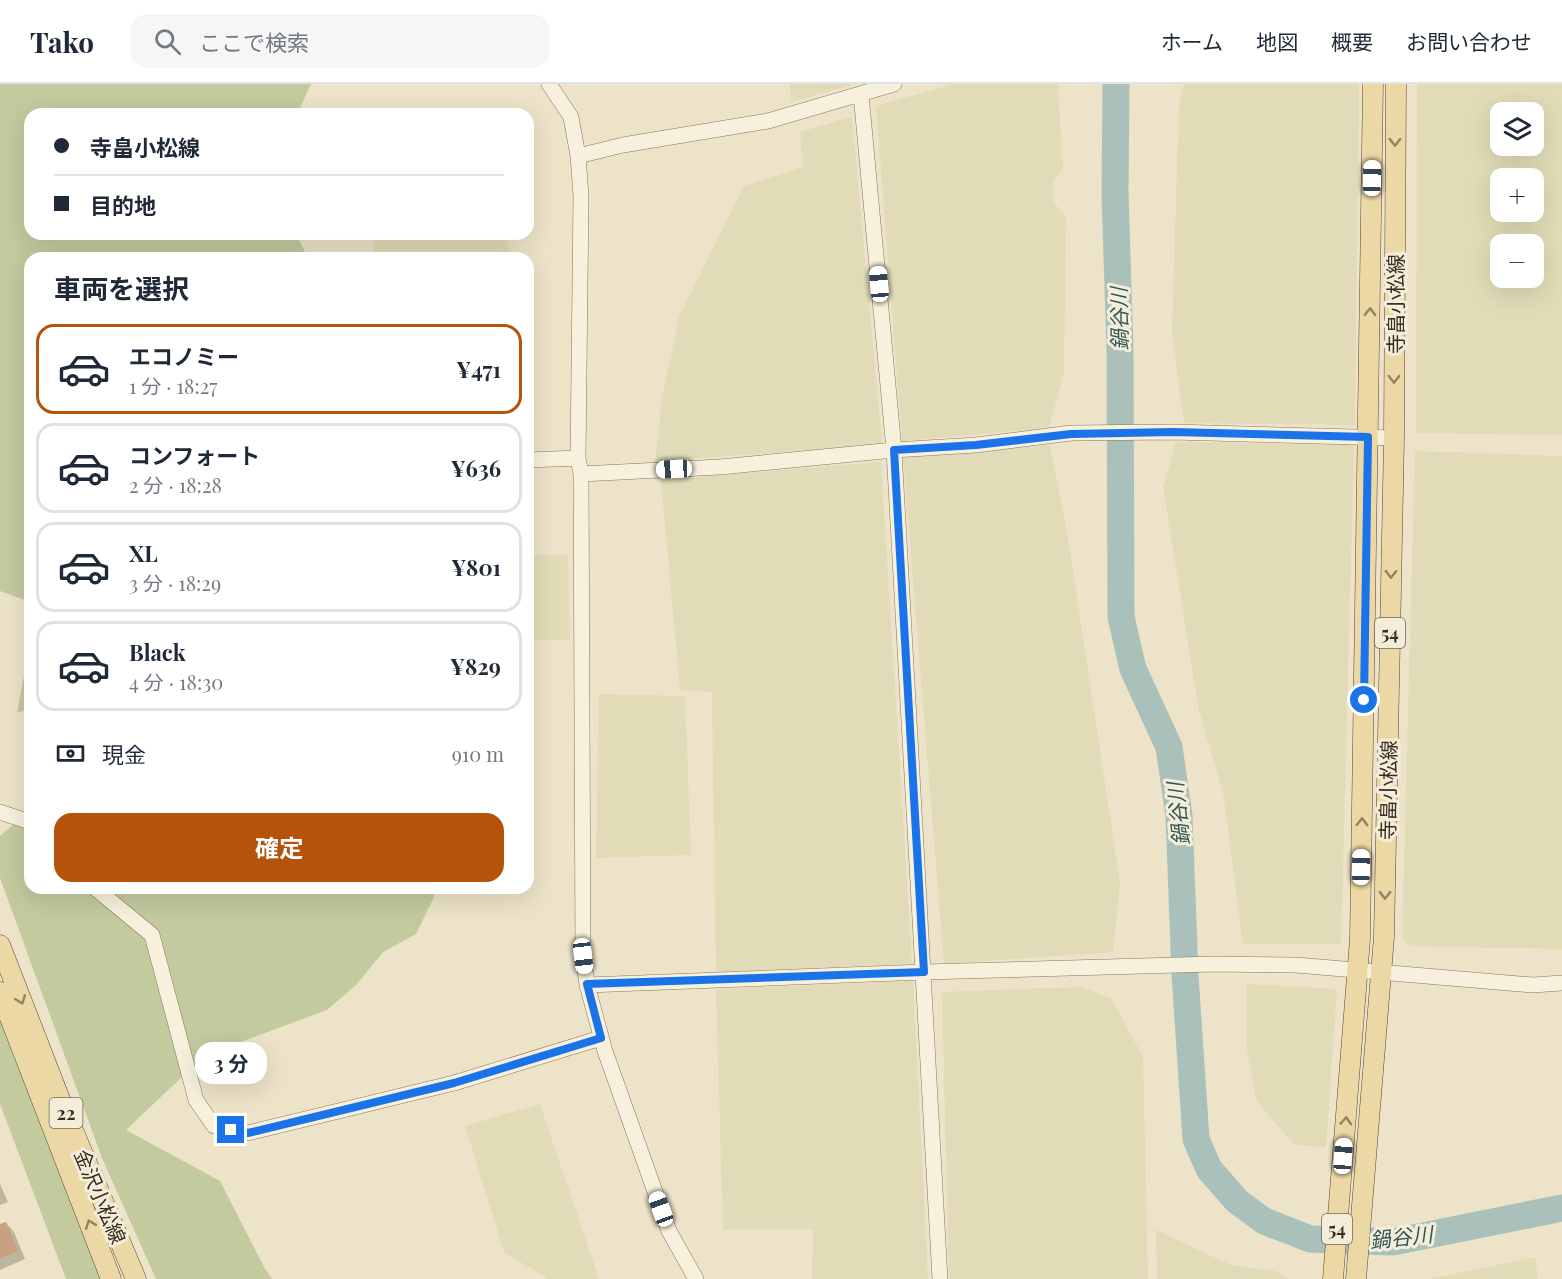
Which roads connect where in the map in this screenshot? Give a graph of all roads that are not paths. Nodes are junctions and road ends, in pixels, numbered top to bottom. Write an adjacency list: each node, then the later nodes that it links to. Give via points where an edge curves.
1 (549, 84): 6 (street, via 571,117)
2 (894, 84): 5 (street)
3 (1373, 84): 7 (main road, 寺畠小松線 / 54, one-way to 3)
4 (1396, 84): 8 (main road, 寺畠小松線 / 54, one-way to 8)
5 (861, 94): 6 (street, via 768,121); 9 (street)
6 (578, 156): 10 (street)
7 (1368, 437): 8 (street); 9 (street, via 1173,432 1071,434); 17 (main road, 寺畠小松線 / 54, one-way to 7)
8 (1394, 438): 19 (main road, 寺畠小松線 / 54, one-way to 19)
9 (894, 450): 12 (street); 18 (street)
10 (578, 458): 11 (street); 12 (street)
11 (534, 460)
12 (581, 474): 21 (street, via 583,944)
13 (0, 812): 14 (street)
14 (24, 820)
15 (102, 894): 23 (street, via 152,934 196,1100 214,1126 248,1133 454,1083)
16 (0, 945): 25 (main road, 金沢小松線 / 22, one-way to 25)
17 (1357, 971): 18 (street, via 1296,965 1214,964); 19 (street); 28 (main road, 寺畠小松線 / 54, one-way to 17)
18 (924, 972): 21 (street); 27 (street)
19 (1382, 972): 20 (street, via 1533,985); 29 (main road, 寺畠小松線 / 54)
20 (1562, 983)
21 (587, 984): 23 (street)
22 (0, 992): 24 (main road, 金沢小松線 / 22, one-way to 22)
23 (601, 1038): 26 (street, via 669,1231)
24 (111, 1279)
25 (136, 1279)
26 (696, 1279)
27 (940, 1279)
28 (1333, 1279)
29 (1356, 1279)

